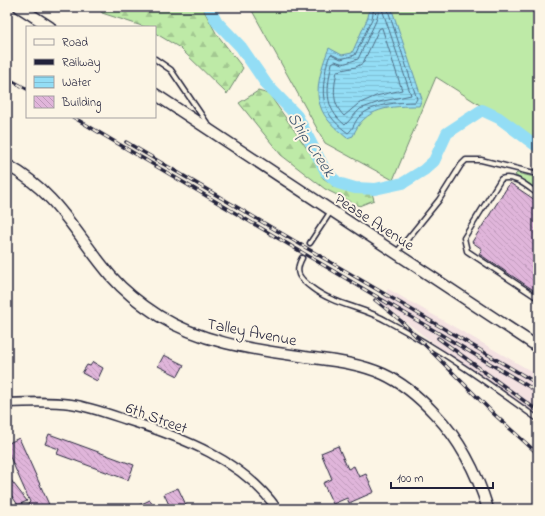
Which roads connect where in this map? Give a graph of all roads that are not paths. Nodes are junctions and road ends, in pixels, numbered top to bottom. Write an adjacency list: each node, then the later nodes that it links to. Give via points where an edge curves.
1 (19, 7): 2 (street)
2 (48, 26)
3 (156, 60): 5 (lane, via 172,70)
4 (156, 95): 5 (street, Pease Avenue)
5 (212, 131): 9 (street, Pease Avenue)
6 (7, 165): 18 (street, Talley Avenue, via 51,197 111,276 126,291 175,325 224,344 345,362 370,369 393,379 412,392 444,423 457,441 472,467)
7 (538, 174): 11 (lane, via 481,160 466,160 439,200)
8 (538, 194): 13 (lane, via 513,178 501,179 464,238 467,251)
9 (332, 211): 10 (lane); 11 (street, Pease Avenue)
10 (310, 243)
11 (396, 253): 14 (street, Pease Avenue)
12 (302, 258): 16 (lane, via 297,268 298,273 318,292 341,304 386,320 478,376)
13 (538, 298)
14 (538, 347)
15 (7, 403): 17 (street, 6th Street, via 73,404 168,434 228,463 263,493)
16 (538, 419)
17 (277, 509)
18 (488, 509)

